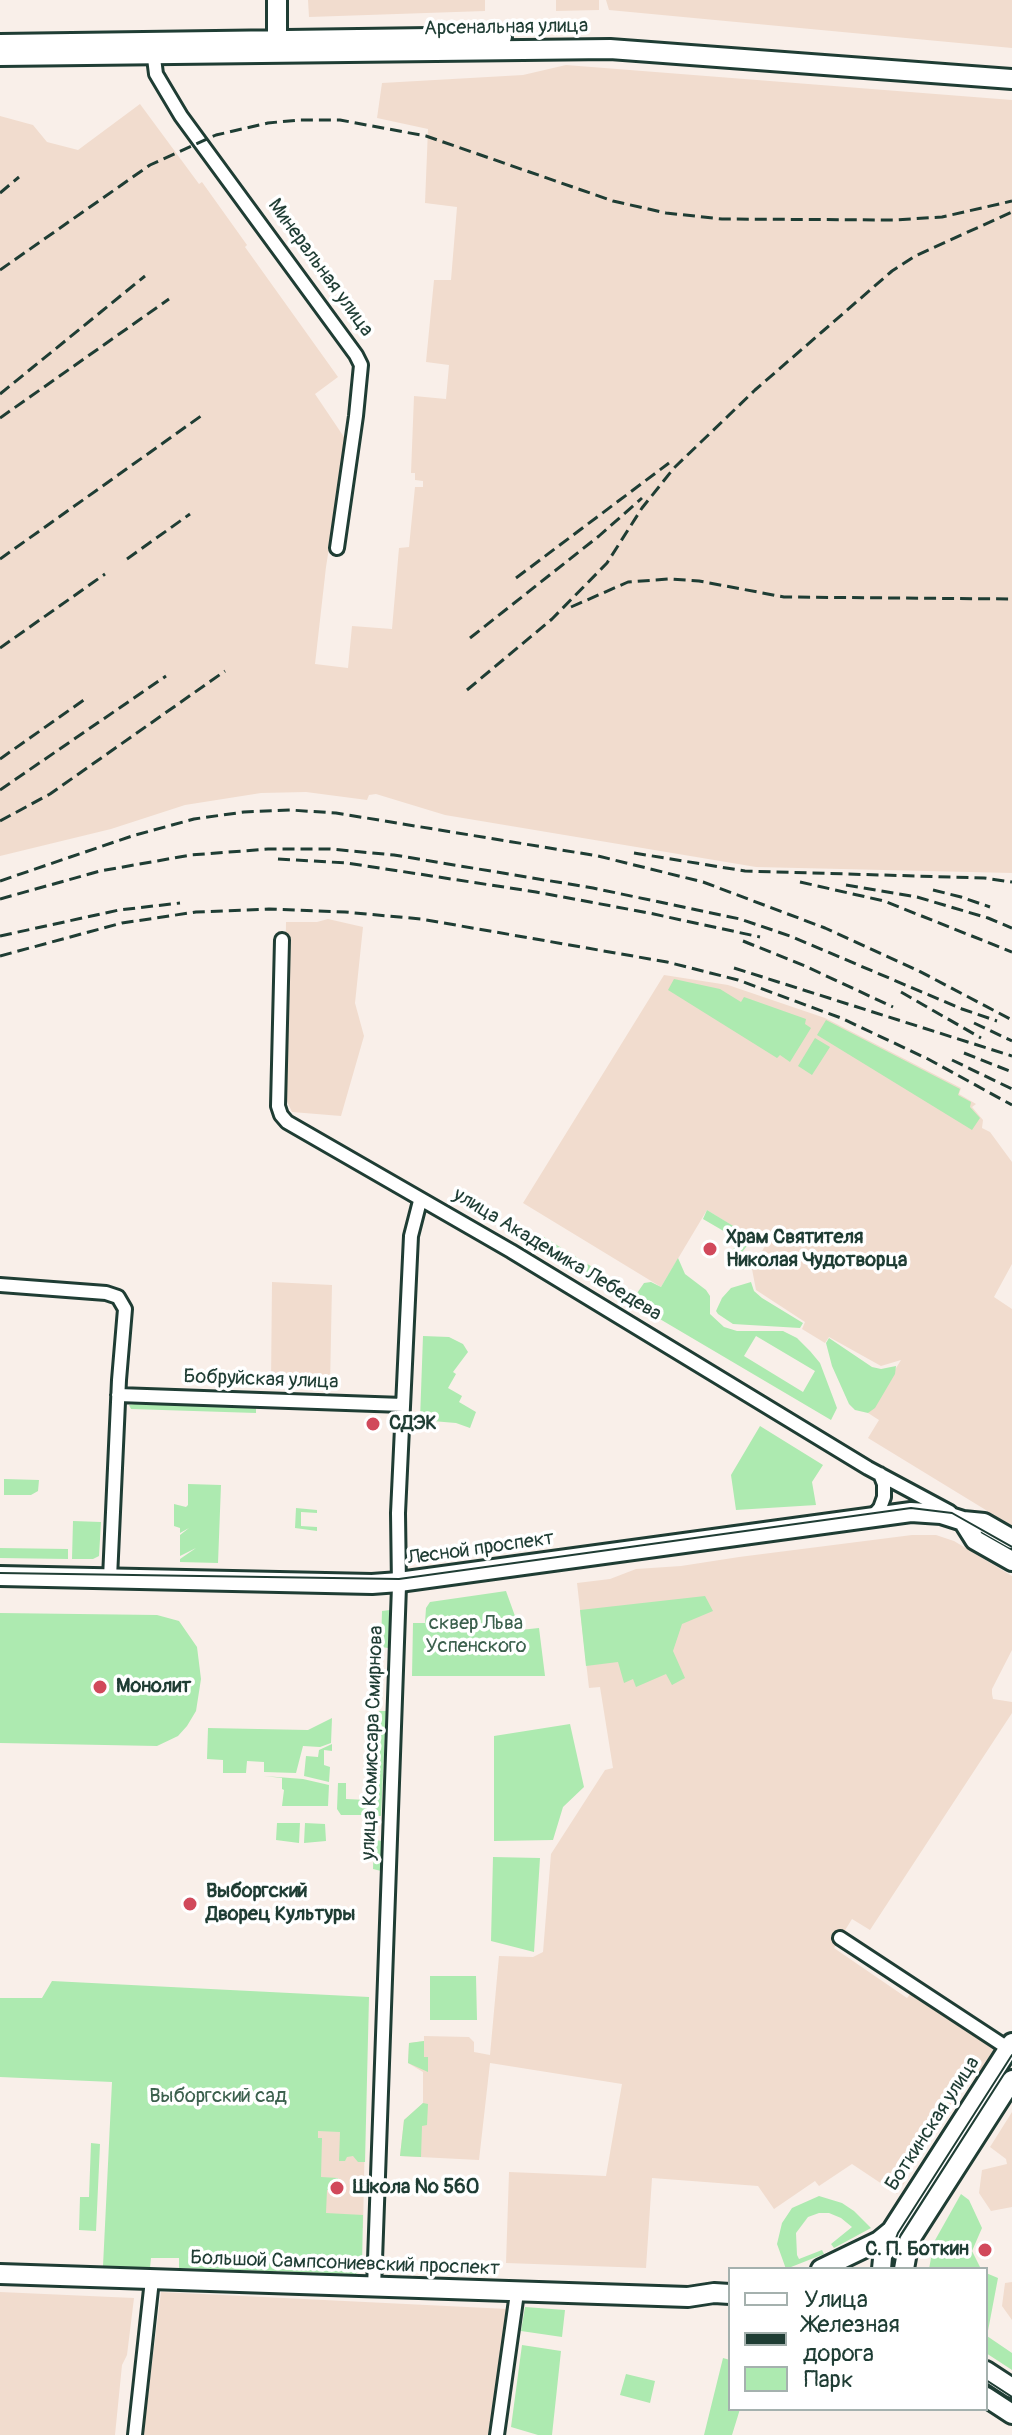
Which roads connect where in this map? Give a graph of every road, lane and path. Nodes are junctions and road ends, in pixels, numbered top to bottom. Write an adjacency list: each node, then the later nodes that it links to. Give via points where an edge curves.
1 (277, 0): 3 (main road)
2 (0, 44): 4 (main road, Арсенальная улица)
3 (277, 47): 4 (main road, Арсенальная улица); 6 (main road, Арсенальная улица, via 610,36); 7 (main road, Арсенальная улица, via 610,49)
4 (153, 48): 5 (main road, Арсенальная улица); 8 (street, Минеральная улица, via 156,74 181,116 361,365)
5 (0, 56)
6 (1012, 67)
7 (1012, 79)
8 (337, 548)
9 (282, 940): 10 (street, улица Академика Лебедева, via 281,1115)
10 (420, 1201): 13 (street, улица Комиссара Смирнова, via 411,1236); 14 (street, улица Академика Лебедева)
11 (0, 1285): 12 (street, via 118,1297 125,1309)
12 (118, 1395): 13 (street, Бобруйская улица); 20 (street)
13 (403, 1405): 21 (street, улица Комиссара Смирнова)
14 (880, 1474): 15 (street, via 884,1497); 16 (street, улица Академика Лебедева)
15 (872, 1517): 16 (main road, Лесной проспект, via 911,1512); 21 (main road, Лесной проспект)
16 (963, 1521): 17 (main road, улица Академика Лебедева, via 984,1523); 18 (main road, улица Академика Лебедева, via 975,1540)
17 (1012, 1539)
18 (1012, 1561)
19 (0, 1576): 20 (main road, Лесной проспект)
20 (110, 1578): 21 (main road, Лесной проспект)
21 (399, 1582): 31 (street, улица Комиссара Смирнова)
22 (840, 1938): 23 (street)
23 (1011, 2047): 25 (main road, Боткинская улица)
24 (1012, 2080): 28 (main road, via 915,2231)
25 (892, 2230): 26 (main road); 27 (main road)
26 (825, 2267)
27 (882, 2267)
28 (904, 2267)
29 (0, 2274): 30 (main road, Большой Сампсониевский проспект)
30 (152, 2280): 31 (main road, Большой Сампсониевский проспект); 40 (street)
31 (374, 2288): 32 (main road, Большой Сампсониевский проспект)
32 (517, 2293): 34 (main road, Большой Сампсониевский проспект); 41 (street)
33 (728, 2294): 34 (main road, Большой Сампсониевский проспект)
34 (688, 2297): 35 (main road, Большой Сампсониевский проспект)
35 (728, 2307)
36 (988, 2372): 37 (main road)
37 (1012, 2388)
38 (988, 2398): 39 (main road)
39 (1012, 2414)
40 (135, 2435)
41 (497, 2435)

